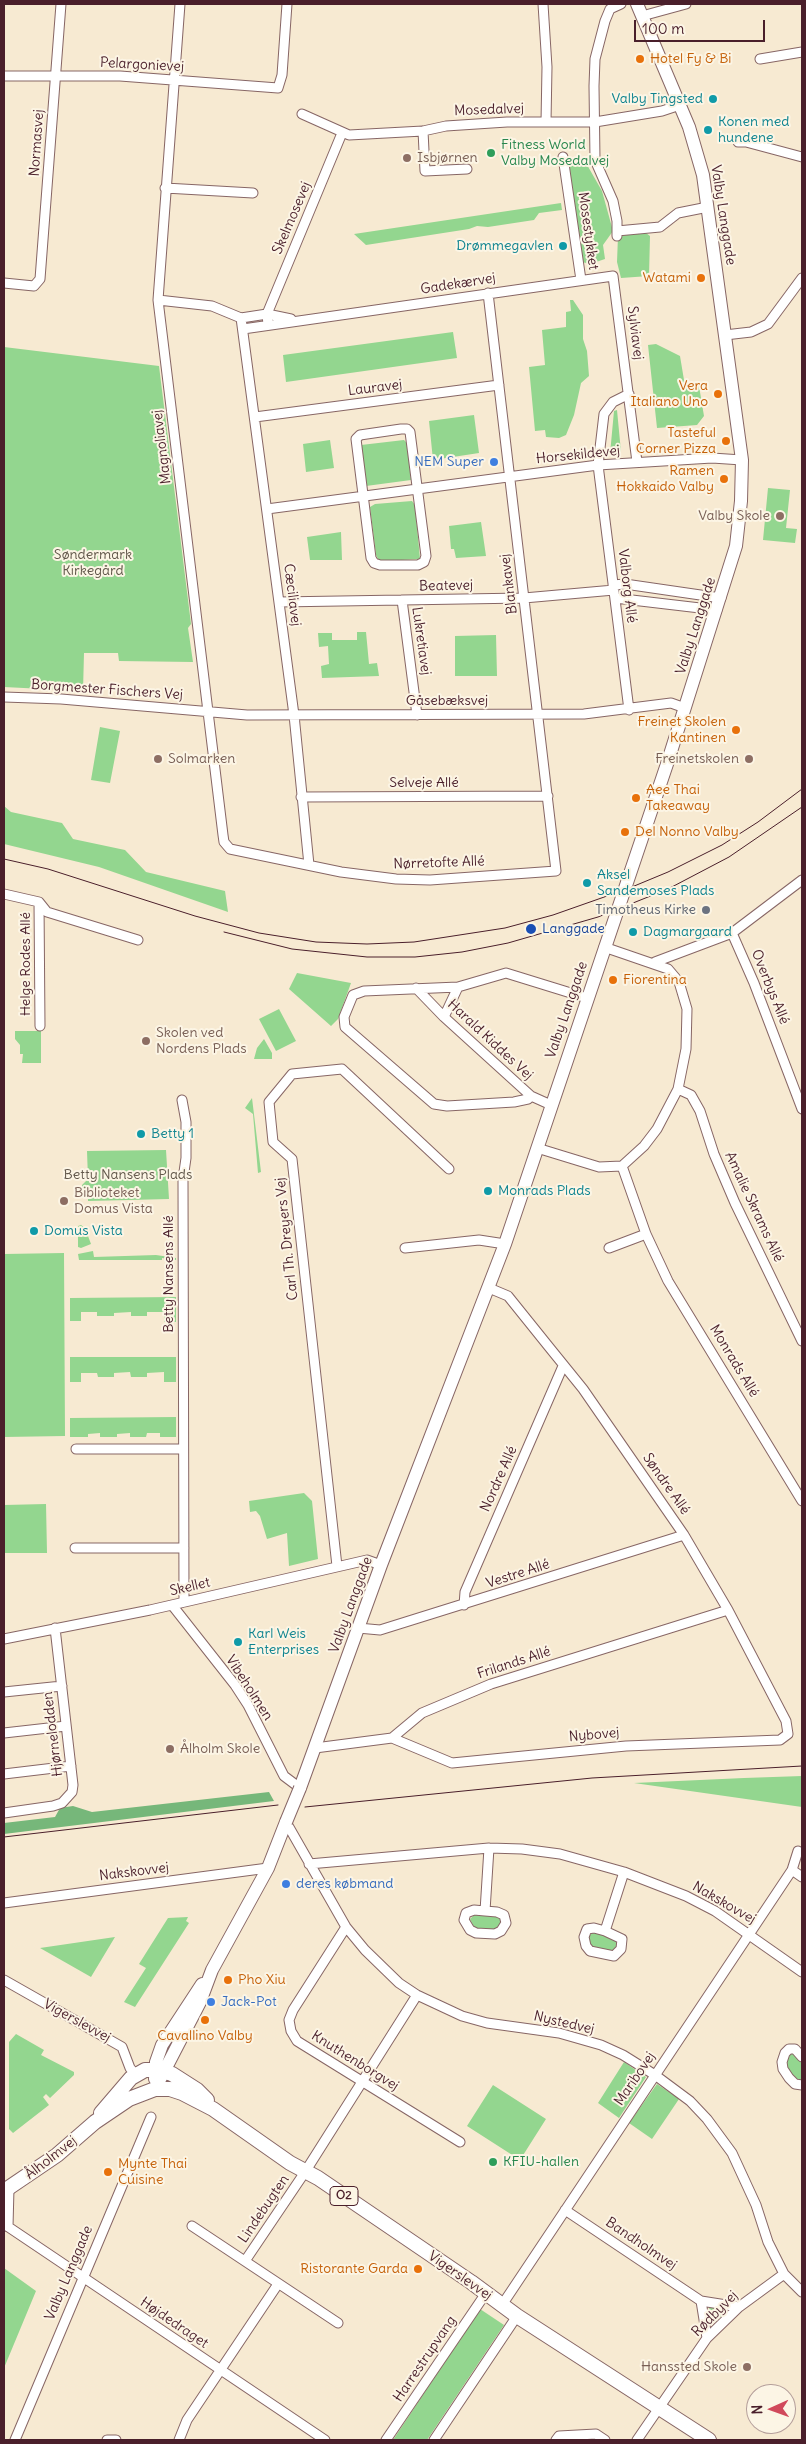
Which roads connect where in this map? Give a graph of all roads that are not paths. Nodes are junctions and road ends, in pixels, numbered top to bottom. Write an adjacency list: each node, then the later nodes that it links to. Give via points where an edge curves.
1 (61, 4): 11 (street, Normasvej)
2 (180, 4): 12 (street, Magnoliavej)
3 (287, 4): 12 (street, Pelargonievej, via 282,75 278,88)
4 (543, 4): 15 (street)
5 (621, 4): 16 (street, via 610,9 597,50)
6 (686, 4): 7 (street)
7 (639, 10): 13 (street, Valby Langgade)
8 (802, 52): 9 (street)
9 (760, 59)
10 (4, 76): 11 (street, Pelargonievej)
11 (56, 76): 12 (street, Pelargonievej); 29 (street, Normasvej, via 40,279 28,286)
12 (173, 80): 23 (street, Magnoliavej)
13 (680, 105): 16 (street, Mosedalvej); 25 (street, Valby Langgade, via 698,155)
14 (302, 114): 18 (street, Mosedalvej)
15 (546, 122): 16 (street, Mosedalvej); 17 (street, Mosedalvej, via 446,126)
16 (596, 122): 25 (street, via 595,160 613,201 617,234 660,227 678,212)
17 (423, 131): 18 (street, Mosedalvej); 22 (street, via 425,171)
18 (342, 133): 32 (street, Skelmosevej)
19 (738, 142): 21 (street)
20 (564, 157): 28 (street, Mosestykket)
21 (802, 157)
22 (467, 169)
23 (165, 188): 24 (street); 31 (street, Magnoliavej)
24 (253, 193)
25 (708, 207): 37 (street, Valby Langgade)
26 (614, 276): 28 (street, Gadekærvej); 39 (street, Sylviavej)
27 (802, 278): 37 (street, via 768,324 752,332)
28 (581, 280): 30 (street, Gadekærvej)
29 (4, 283)
30 (488, 294): 34 (street, Gadekærvej); 38 (street, Blankavej)
31 (158, 300): 33 (street, via 212,306); 56 (street, Magnoliavej)
32 (267, 314): 33 (street, Gadekærvej); 34 (street, Gadekærvej); 35 (street)
33 (241, 318): 36 (street)
34 (306, 319): 35 (street, Gadekærvej)
35 (268, 325): 36 (street, Gadekærvej)
36 (243, 329): 40 (street, Cæciliavej)
37 (725, 335): 41 (street, Valby Langgade)
38 (499, 385): 40 (street, Lauravej); 44 (street, Blankavej)
39 (628, 394): 42 (street, Sylviavej); 43 (street, via 613,402 604,414)
40 (255, 417): 47 (street, Cæciliavej)
41 (742, 460): 42 (street, Horsekildevej, via 712,458); 52 (street, Valby Langgade, via 739,530)
42 (637, 462): 43 (street, Horsekildevej)
43 (598, 465): 44 (street, Horsekildevej); 48 (street, Valborg Allé)
44 (510, 476): 45 (street, Horsekildevej); 49 (street, Blankavej)
45 (418, 489): 46 (street, Horsekildevej); 46 (street, via 410,432 392,430 356,437); 46 (street, via 426,556 418,565 380,565 372,561)
46 (363, 497): 47 (street, Horsekildevej)
47 (267, 509): 51 (street, Cæciliavej)
48 (614, 591): 49 (street, Beatevej); 52 (street, Beatevej); 52 (street, Beatevej, via 625,584); 55 (street, Valborg Allé)
49 (524, 598): 50 (street, Beatevej); 57 (street, Blankavej)
50 (402, 600): 51 (street, Beatevej); 59 (street, Lukretiavej)
51 (279, 602): 58 (street, Cæciliavej)
52 (719, 604): 54 (street, Valby Langgade)
53 (4, 697): 56 (street, Borgmester Fischers Vej)
54 (685, 708): 55 (street, Gåsebæksvej, via 671,704); 70 (street, Valby Langgade)
55 (629, 710): 57 (street, Gåsebæksvej)
56 (208, 712): 58 (street, Gåsebæksvej); 62 (street, Magnoliavej, via 224,842 230,849)
57 (538, 714): 59 (street, Gåsebæksvej); 60 (street, Blankavej)
58 (294, 715): 59 (street, Gåsebæksvej); 61 (street, Cæciliavej)
59 (417, 715)
60 (548, 796): 61 (street, Selveje Allé); 64 (street, Blankavej)
61 (301, 797): 63 (street, Cæciliavej)
62 (264, 855): 63 (street, Nørretofte Allé)
63 (309, 865): 64 (street, Nørretofte Allé, via 368,877 430,880)
64 (556, 871)
65 (802, 880): 68 (street)
66 (4, 894): 67 (street)
67 (39, 902): 69 (street, via 47,912); 76 (street, Helge Rodes Allé)
68 (732, 933): 71 (street); 81 (street, Overbys Allé, via 758,991)
69 (138, 940)
70 (604, 947): 71 (street); 74 (street, Valby Langgade)
71 (654, 962): 77 (street, via 668,969 679,982 687,1009 686,1049)
72 (458, 987): 73 (street); 74 (street, via 506,973); 75 (street)
73 (416, 988): 75 (street, Harald Kiddes Vej); 78 (street, via 364,991 353,995 344,1017 345,1027 434,1104 514,1102)
74 (587, 998): 80 (street, Valby Langgade)
75 (444, 1017): 78 (street, Harald Kiddes Vej)
76 (40, 1026)
77 (678, 1089): 83 (street, via 657,1129); 90 (street, Amalie Skrams Allé, via 691,1095 700,1111 735,1203)
78 (531, 1096): 80 (street, Harald Kiddes Vej)
79 (182, 1100): 92 (street, Betty Nansens Allé, via 186,1122)
80 (551, 1105): 82 (street, Valby Langgade)
81 (802, 1109)
82 (537, 1148): 83 (street, via 600,1167); 86 (street, Valby Langgade)
83 (622, 1166): 85 (street, Monrads Allé)
84 (449, 1169): 99 (street, Carl Th. Dreyers Vej, via 439,1154 342,1068 292,1074 268,1102 273,1142 292,1159)
85 (646, 1234): 88 (street); 94 (street, Monrads Allé, via 668,1281)
86 (505, 1244): 87 (street, via 479,1240); 89 (street, Valby Langgade)
87 (405, 1248)
88 (609, 1248)
89 (489, 1288): 91 (street, Søndre Allé, via 508,1296); 98 (street, Valby Langgade)
90 (802, 1341)
91 (563, 1366): 95 (street, Søndre Allé, via 583,1389); 102 (street, Nordre Allé, via 466,1592)
92 (183, 1449): 93 (street); 97 (street, Betty Nansens Allé)
93 (76, 1450)
94 (802, 1501)
95 (684, 1535): 102 (street, Vestre Allé); 103 (street, Søndre Allé)
96 (75, 1548): 97 (street)
97 (184, 1548): 100 (street, Betty Nansens Allé)
98 (381, 1565): 99 (street, Skellet, via 367,1560); 105 (street, Valby Langgade)
99 (337, 1566): 100 (street, Skellet)
100 (184, 1602): 101 (street, Skellet)
101 (172, 1605): 104 (street, Skellet); 116 (street, Vibeholmen, via 233,1683 284,1776)
102 (464, 1605): 105 (street, Vestre Allé, via 380,1630)
103 (728, 1610): 109 (street, Søndre Allé); 112 (street, Frilands Allé, via 452,1699 422,1713)
104 (55, 1628): 106 (street, Skellet); 107 (street, Hjørnelodden)
105 (358, 1628): 113 (street, Valby Langgade)
106 (4, 1639)
107 (62, 1686): 108 (street); 110 (street, Hjørnelodden)
108 (4, 1692)
109 (786, 1721): 112 (street, Nybovej, via 788,1734 780,1740 626,1746 459,1763 445,1762)
110 (66, 1726): 111 (street); 114 (street, Hjørnelodden)
111 (4, 1733)
112 (392, 1738): 113 (street)
113 (314, 1748): 116 (street, Valby Langgade)
114 (71, 1766): 115 (street); 117 (street, Hjørnelodden, via 72,1792 62,1803)
115 (4, 1774)
116 (300, 1788): 118 (street, Valby Langgade, bridge)
117 (4, 1813)
118 (286, 1822): 121 (street, Nystedvej); 122 (street, Valby Langgade)
119 (489, 1848): 121 (street, Nakskovvej); 124 (street, Nakskovvej, via 560,1854); 127 (street)
120 (798, 1851): 123 (street, Maribovej)
121 (309, 1864): 128 (street, Nystedvej)
122 (268, 1868): 126 (street, Nakskovvej); 135 (street, Valby Langgade, via 212,1970 164,2041 158,2054)
123 (792, 1870): 125 (street); 130 (street, Maribovej)
124 (624, 1872): 129 (street); 130 (street, Nakskovvej, via 686,1896)
125 (802, 1877)
126 (4, 1903)
127 (485, 1911)
128 (346, 1927): 133 (street, Nystedvej, via 399,1983); 138 (street, Knuthenborgvej, via 289,2020 297,2041)
129 (605, 1931)
130 (750, 1934): 131 (street, Nakskovvej); 137 (street, Maribovej)
131 (802, 1972)
132 (4, 1980): 136 (street, Vigerslevvej, via 122,2046)
133 (417, 1995): 137 (street, Nystedvej, via 462,2016 581,2038 623,2055); 138 (street, Lindebugten)
134 (802, 2057): 139 (street, via 795,2049 789,2049 782,2062 789,2078)
135 (159, 2070): 136 (main road); 140 (street, Valby Langgade); 141 (main road, Vigerslevvej / O2, via 197,2090)
136 (135, 2074): 143 (main road, Ålholmvej / O2)
137 (655, 2075): 147 (street, Maribovej); 151 (street, Nystedvej, via 690,2101 732,2153)
138 (362, 2081): 144 (street, Knuthenborgvej); 145 (street, Lindebugten)
139 (802, 2085)
140 (155, 2089): 141 (main road, Vigerslevvej / O2, via 182,2093); 143 (main road, Ålholmvej / O2, via 129,2099)
141 (213, 2109): 145 (main road, Vigerslevvej / O2)
142 (151, 2117): 152 (street, Valby Langgade)
143 (95, 2122): 146 (main road, Ålholmvej / O2, via 57,2155)
144 (460, 2142)
145 (305, 2172): 150 (street, Lindebugten); 155 (main road, Vigerslevvej / O2)
146 (6, 2189): 148 (street, Højdedraget)
147 (565, 2210): 156 (street, Bandholmvej); 157 (street, Maribovej)
148 (6, 2226): 152 (street, Højdedraget)
149 (192, 2226): 150 (street, Lindebugten)
150 (245, 2261): 153 (street, Lindebugten)
151 (784, 2274): 154 (street, Nystedvej); 158 (street, Rødbyvej)
152 (83, 2277): 162 (street, Højdedraget); 164 (street, Valby Langgade)
153 (278, 2284): 160 (street, Lindebugten); 162 (street)
154 (802, 2292)
155 (486, 2293): 157 (main road, Vigerslevvej / O2); 169 (street, Harrestrupvang)
156 (701, 2301): 158 (street, Bandholmvej); 161 (street)
157 (502, 2305): 159 (main road, Vigerslevvej / O2)
158 (738, 2307): 161 (street, Rødbyvej)
159 (517, 2316): 163 (main road, Vigerslevvej / O2); 170 (street)
160 (338, 2323)
161 (707, 2338): 163 (street, Rødbyvej)
162 (220, 2370): 167 (street, via 187,2420); 168 (street, Højdedraget)
163 (659, 2408): 173 (street, Rødbyvej); 174 (main road, Vigerslevvej / O2)
164 (15, 2440)
165 (107, 2440): 166 (street)
166 (116, 2440)
167 (179, 2440)
168 (325, 2440)
169 (386, 2440)
170 (434, 2440)
171 (556, 2440): 172 (street, via 559,2436 596,2434)
172 (605, 2440)
173 (637, 2440)
174 (709, 2440)

